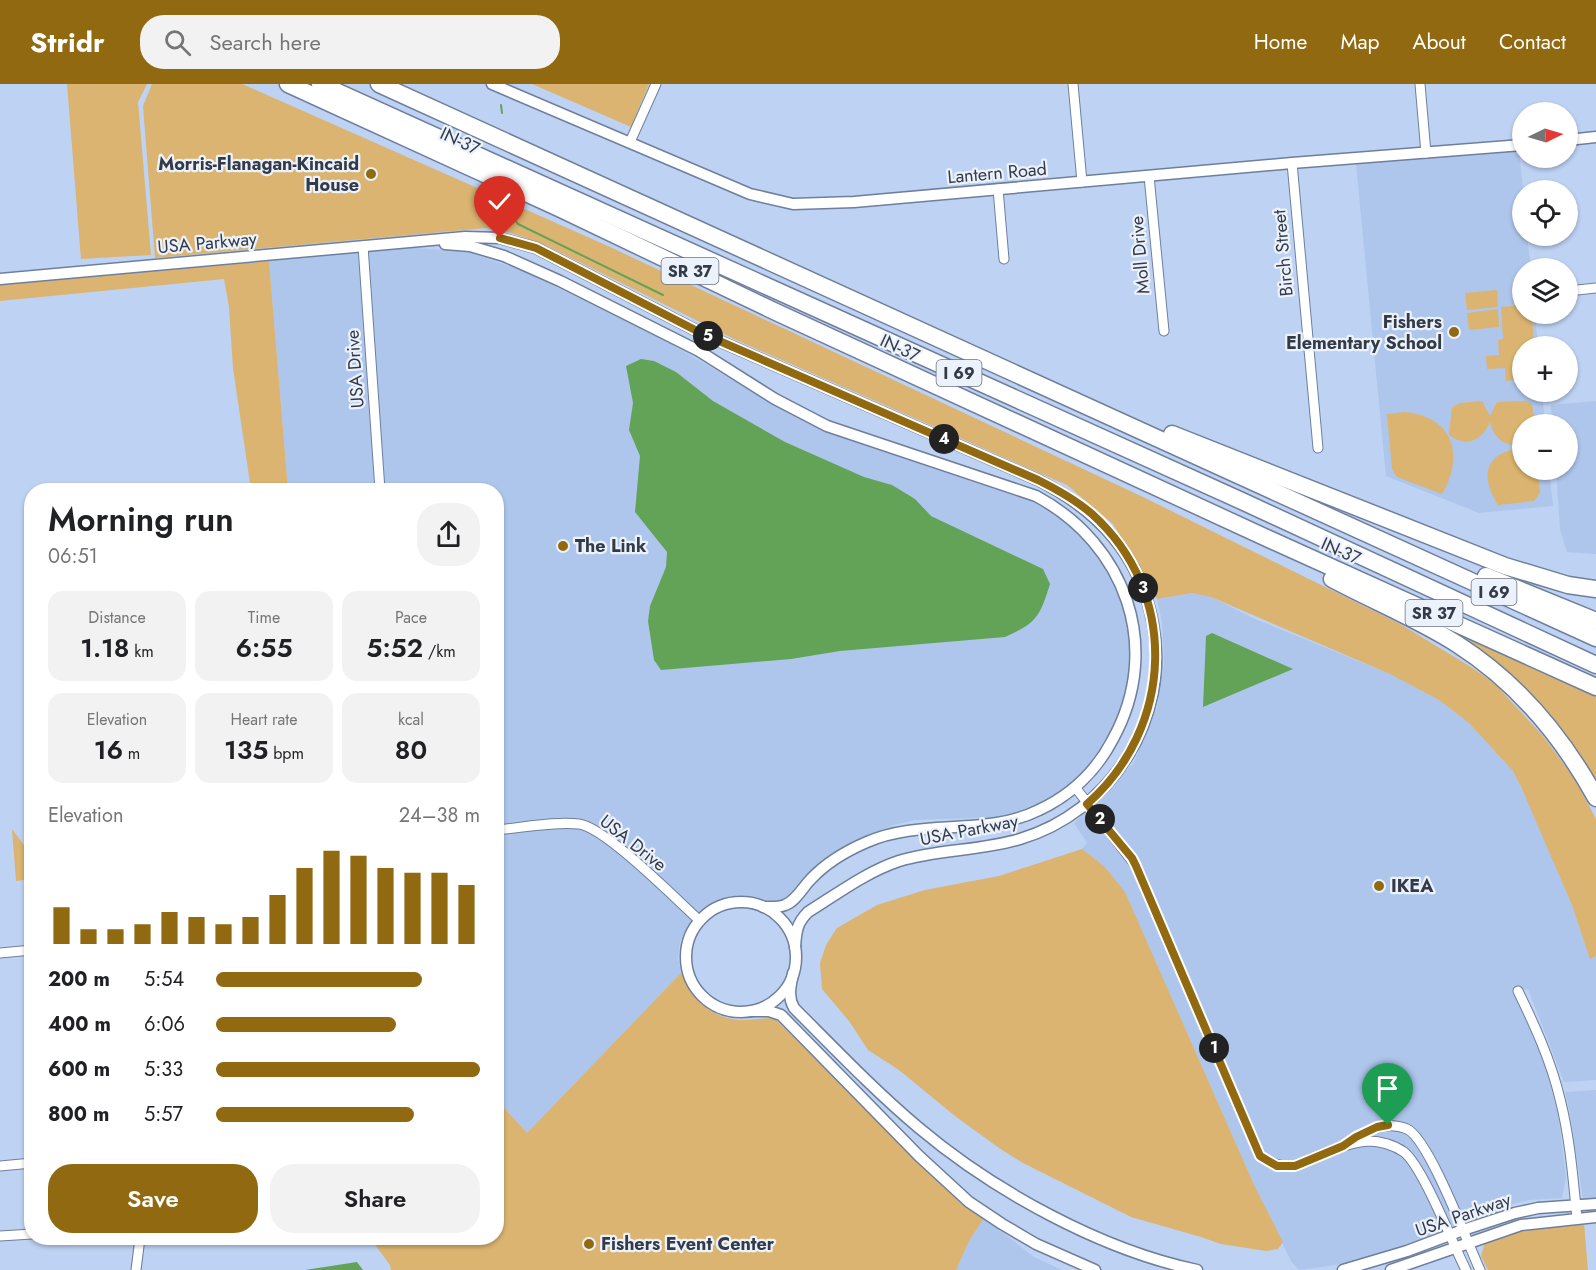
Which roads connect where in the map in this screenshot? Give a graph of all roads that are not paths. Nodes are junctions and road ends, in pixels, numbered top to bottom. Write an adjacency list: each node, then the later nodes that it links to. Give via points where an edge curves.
1 (288, 84): 27 (highway, IN-37 / SR 37)
2 (320, 84): 32 (highway, I 69)
3 (379, 84): 24 (highway, I 69)
4 (495, 84): 10 (street, Lantern Road)
5 (656, 84): 10 (street)
6 (1073, 84): 15 (street)
7 (1420, 84): 12 (street)
8 (1596, 137): 9 (street)
9 (1578, 139)
10 (630, 142): 16 (street, Lantern Road, via 750,194 793,204)
11 (1512, 146): 12 (street, Lantern Road)
12 (1426, 153): 13 (street, Lantern Road)
13 (1292, 163): 14 (street, Lantern Road); 25 (street, Birch Street)
14 (1149, 176): 15 (street, Lantern Road); 23 (street, Moll Drive)
15 (1082, 182): 16 (street, Lantern Road)
16 (998, 189): 19 (street)
17 (418, 241): 18 (street, USA Parkway); 34 (street, USA Parkway, via 470,246 517,261 699,351 809,418 1015,488 1051,504 1072,519 1102,551 1122,586 1131,614 1136,655 1130,698 1116,734); 36 (street, USA Parkway, via 489,237 527,244 701,333 1038,480 1085,508 1122,548 1138,576 1150,609 1155,659 1143,726 1130,754)
18 (363, 246): 20 (street, USA Parkway); 26 (street, USA Drive)
19 (1004, 259)
20 (0, 279)
21 (1596, 288): 22 (street)
22 (1578, 290)
23 (1164, 331)
24 (1015, 373): 28 (highway, I 69); 29 (highway, via 1505,566)
25 (1318, 448)
26 (380, 483)
27 (1271, 540): 33 (highway, IN-37 / SR 37); 35 (highway, via 1296,561 1438,633 1494,670 1557,735)
28 (1392, 546): 30 (highway, via 1427,553); 31 (highway, I 69)
29 (1596, 589)
30 (1596, 621)
31 (1596, 638)
32 (1596, 665)
33 (1596, 687)
34 (1075, 788): 36 (street); 38 (street, USA Parkway, via 1041,810 1013,820 919,828 876,838 830,862 787,905)
35 (1596, 798)
36 (1087, 804): 40 (street, USA Parkway, via 1055,825 1021,839 924,855 875,871 808,912 797,924); 46 (street, via 1136,866 1260,1156 1277,1166 1295,1166)
37 (504, 829): 39 (street, USA Drive, via 569,824 588,827 611,842)
38 (763, 907): 39 (street, USA Parkway, via 752,903 729,904); 40 (street, via 784,923)
39 (700, 921): 45 (street, via 687,948 687,967 694,986 715,1006 733,1012)
40 (795, 947): 43 (street, USA Parkway)
41 (24, 951): 42 (street)
42 (0, 953)
43 (794, 973): 45 (street, via 781,994); 62 (street, USA Parkway, via 789,990 794,1008 878,1092 944,1148 1004,1188 1079,1229 1143,1255)
44 (1518, 991): 50 (street, via 1557,1090 1569,1147)
45 (753, 1011): 61 (street, via 781,1015 969,1202 1036,1244)
46 (1343, 1146): 53 (street, via 1377,1127 1409,1129 1422,1144); 55 (street, via 1367,1141 1402,1151 1419,1172)
47 (24, 1164): 48 (street)
48 (0, 1166)
49 (1596, 1204): 50 (street, USA Parkway)
50 (1575, 1205): 52 (street); 53 (street, USA Parkway, via 1526,1210)
51 (1596, 1216): 52 (street, USA Parkway)
52 (1577, 1218): 57 (street, USA Parkway, via 1521,1225)
53 (1462, 1230): 55 (street, USA Parkway); 57 (street)
54 (24, 1234): 56 (street)
55 (1449, 1235): 59 (street); 63 (street, USA Parkway)
56 (0, 1236)
57 (1468, 1243): 59 (street, USA Parkway); 66 (street)
58 (139, 1245): 60 (street)
59 (1455, 1248): 64 (street, USA Parkway); 65 (street)
60 (136, 1270)
61 (1095, 1270)
62 (1197, 1270)
63 (1342, 1270)
64 (1391, 1270)
65 (1466, 1270)
66 (1480, 1270)

